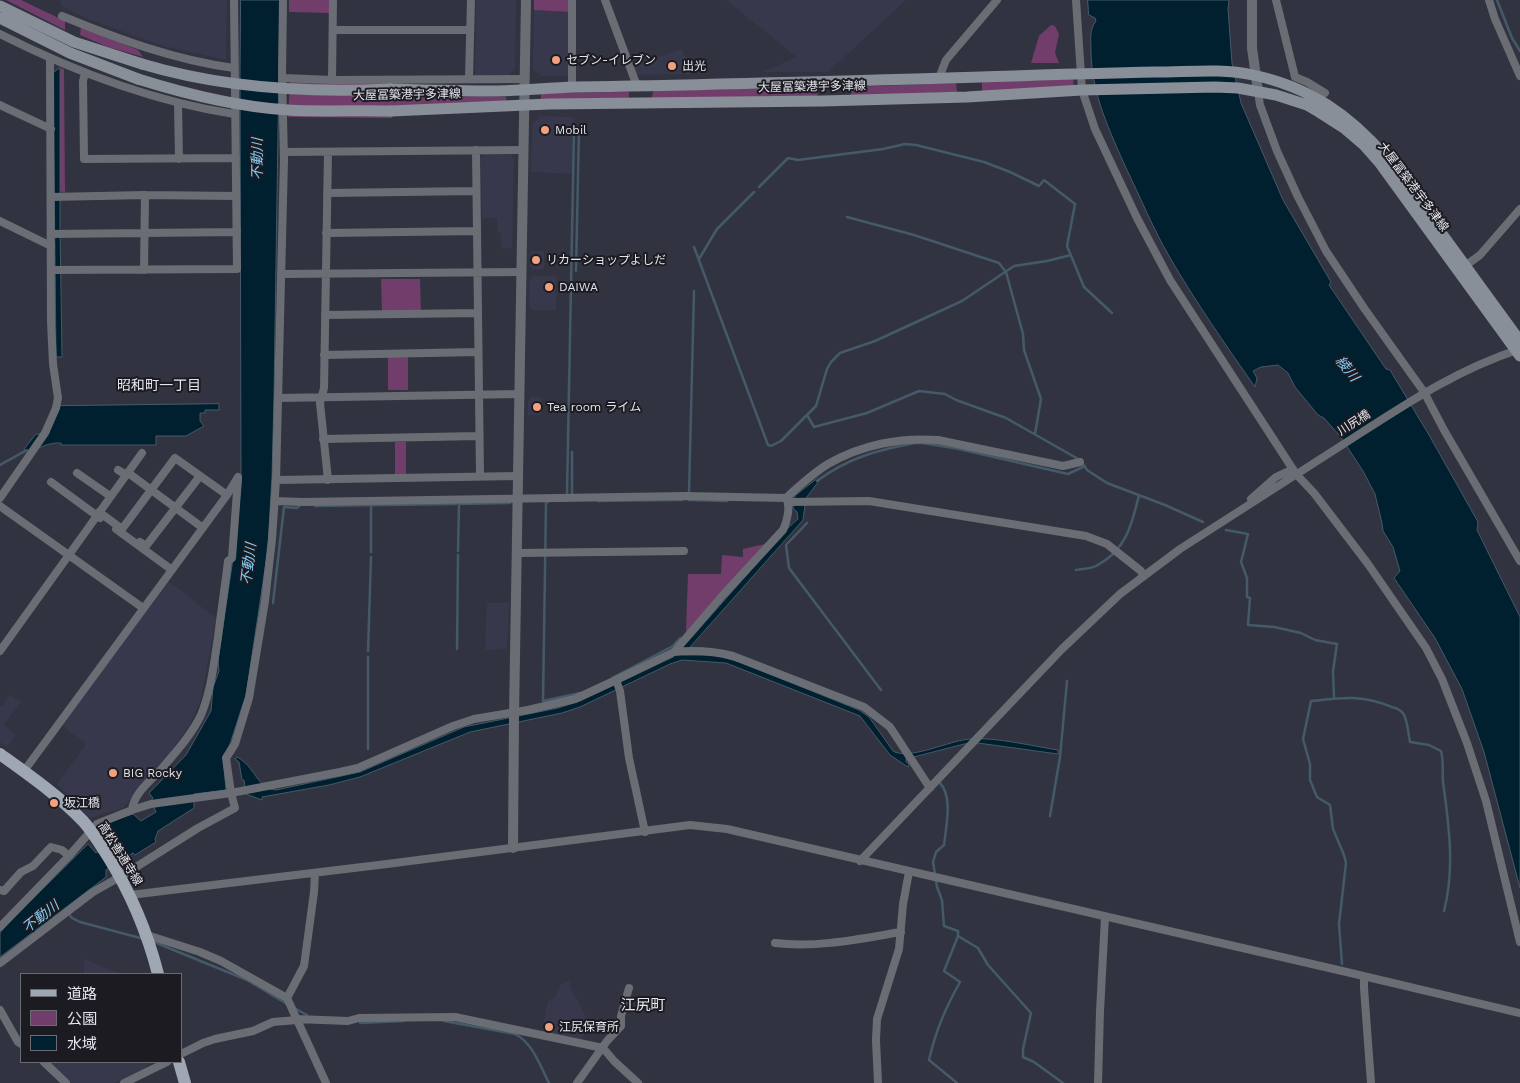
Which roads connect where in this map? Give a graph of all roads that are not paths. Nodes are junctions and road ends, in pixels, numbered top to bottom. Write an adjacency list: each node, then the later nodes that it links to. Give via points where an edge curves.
1 (234, 0): 20 (street)
2 (283, 0): 26 (street)
3 (333, 0): 16 (street)
4 (471, 0): 17 (street)
5 (526, 0): 31 (street)
6 (572, 0): 33 (street)
7 (605, 0): 32 (street)
8 (998, 0): 28 (street, via 946,60)
9 (1076, 0): 22 (street)
10 (1252, 0): 23 (street)
11 (1276, 0): 38 (street, via 1295,77 1307,82)
12 (1489, 0): 24 (street)
13 (0, 6): 31 (main road, 大屋冨築港宇多津線, bridge, via 74,42 167,72 221,82 338,91 500,91)
14 (62, 16): 20 (street, via 132,44 201,63)
15 (0, 18): 42 (main road, 大屋冨築港宇多津線, bridge, via 70,53 138,79 190,94 265,108 391,111)
16 (332, 30): 17 (street); 29 (street)
17 (470, 30): 27 (street)
18 (0, 34): 19 (street)
19 (50, 59): 21 (street); 44 (street)
20 (234, 68): 43 (street)
21 (85, 73): 39 (street); 50 (street, via 84,159)
22 (1085, 73): 23 (main road, 大屋冨築港宇多津線, via 1213,71); 25 (main road, 大屋冨築港宇多津線); 34 (street)
23 (1250, 74): 35 (street); 38 (main road, 大屋冨築港宇多津線, via 1296,88)
24 (1520, 76)
25 (968, 77): 28 (main road, 大屋冨築港宇多津線); 36 (main road)
26 (283, 78): 29 (street); 47 (street)
27 (470, 78): 29 (street); 31 (street)
28 (939, 78): 30 (main road, 大屋冨築港宇多津線)
29 (332, 80)
30 (822, 82): 32 (main road, 大屋冨築港宇多津線); 37 (main road)
31 (525, 84): 33 (main road, 大屋冨築港宇多津線); 42 (street)
32 (637, 86): 33 (main road, 大屋冨築港宇多津線); 40 (main road)
33 (572, 87)
34 (1088, 90): 35 (main road, 大屋冨築港宇多津線, via 1215,87); 36 (main road, 大屋冨築港宇多津線); 86 (street, via 1095,129 1170,280)
35 (1258, 91): 38 (main road, 大屋冨築港宇多津線, via 1307,105); 77 (street, via 1277,151 1326,250)
36 (967, 97): 37 (main road, 大屋冨築港宇多津線)
37 (822, 101): 40 (main road, 大屋冨築港宇多津線)
38 (1323, 102): 64 (main road, 大屋冨築港宇多津線, via 1350,120 1386,157); 73 (main road, 大屋冨築港宇多津線, via 1379,162)
39 (178, 104): 43 (street); 50 (street)
40 (644, 104): 42 (main road, 大屋冨築港宇多津線)
41 (0, 105): 44 (street)
42 (524, 105): 46 (street)
43 (234, 114): 49 (street)
44 (51, 129): 55 (street)
45 (476, 150): 46 (street); 48 (street); 51 (street)
46 (523, 150): 67 (street)
47 (284, 152): 48 (street); 69 (street)
48 (328, 152): 52 (street)
49 (236, 158): 50 (street); 54 (street)
50 (179, 160)
51 (476, 192): 52 (street); 58 (street)
52 (327, 193): 61 (street)
53 (145, 195): 54 (street); 55 (street); 60 (street)
54 (236, 196): 59 (street)
55 (55, 197): 62 (street)
56 (1520, 209): 64 (street, via 1480,255)
57 (0, 221): 63 (street)
58 (477, 231): 61 (street); 68 (street)
59 (237, 232): 60 (street); 66 (street, via 237,269)
60 (145, 233): 62 (street); 66 (street)
61 (326, 233): 70 (street)
62 (55, 234): 63 (street)
63 (51, 246): 65 (street)
64 (1465, 266): 73 (main road, 大屋冨築港宇多津線)
65 (56, 270): 66 (street); 98 (street, via 53,364 58,398 56,408 45,433)
66 (144, 270)
67 (521, 272): 68 (street); 76 (street)
68 (477, 273): 70 (street); 71 (street)
69 (281, 274): 70 (street); 80 (street)
70 (325, 274): 72 (street)
71 (478, 313): 72 (street); 74 (street)
72 (325, 315): 75 (street)
73 (1519, 349): 77 (street, 川尻橋, via 1479,364)
74 (478, 352): 75 (street); 78 (street)
75 (324, 355): 79 (street)
76 (520, 394): 78 (street); 91 (street)
77 (1422, 394): 86 (street, 川尻橋); 110 (street)
78 (478, 395): 79 (street); 81 (street)
79 (323, 396): 80 (street); 82 (street, via 320,403)
80 (278, 398): 92 (street)
81 (479, 436): 82 (street); 90 (street)
82 (324, 439): 93 (street)
83 (142, 453): 88 (street)
84 (1080, 462): 100 (street, via 1063,466 938,440 911,439 880,444 840,457 813,474)
85 (118, 470): 88 (street)
86 (1297, 471): 112 (street, 川尻橋); 137 (street, via 1368,564 1426,648 1442,679 1486,801)
87 (77, 472): 97 (street)
88 (127, 474): 95 (street); 97 (street)
89 (200, 476): 95 (street, via 176,458); 96 (street); 103 (street)
90 (480, 476): 91 (street); 93 (street)
91 (518, 476): 99 (street)
92 (276, 480): 93 (street); 101 (street)
93 (328, 480)
94 (51, 482): 104 (street)
95 (152, 490): 103 (street); 106 (street)
96 (227, 495): 105 (street); 122 (street, via 238,477 232,558 228,561 206,698 192,729 143,788)
97 (110, 496): 104 (street)
98 (0, 498)
99 (518, 499): 100 (street, via 686,496); 101 (street); 108 (street)
100 (788, 500): 112 (street, via 869,501 1086,536 1116,550); 115 (street, via 783,530 723,594)
101 (275, 501): 121 (street, via 268,576 249,698 235,744 226,758)
102 (0, 506): 109 (street)
103 (176, 508): 105 (street); 106 (street, via 146,546)
104 (98, 514): 106 (street); 109 (street); 111 (street)
105 (203, 528): 111 (street)
106 (122, 529)
107 (684, 551): 108 (street)
108 (517, 553): 117 (street)
109 (68, 554): 113 (street); 114 (street)
110 (1520, 561)
111 (172, 570): 113 (street)
112 (1143, 576): 120 (street, 川尻橋, via 1062,649)
113 (143, 608): 119 (street)
114 (0, 651)
115 (676, 651): 116 (street); 120 (street, via 717,652 733,656 864,707 890,727)
116 (616, 682): 117 (street, via 575,699 528,710); 124 (street)
117 (514, 717): 121 (street, via 474,719 358,768); 125 (street)
118 (0, 754): 119 (main road, 高松善通寺線)
119 (24, 771): 123 (main road, 高松善通寺線, via 57,796)
120 (930, 788): 127 (street, 川尻橋)
121 (231, 794): 122 (street, via 151,804); 128 (street, via 236,808)
122 (132, 810): 123 (street, via 103,820)
123 (91, 831): 126 (street); 128 (main road, 高松善通寺線)
124 (645, 832): 125 (street); 127 (street, via 690,825 727,829)
125 (513, 848): 130 (street)
126 (69, 856): 131 (street, via 51,847 4,891); 134 (street)
127 (860, 861): 129 (street)
128 (117, 871): 132 (main road, 高松善通寺線); 139 (street)
129 (909, 872): 133 (street); 135 (street)
130 (315, 873): 132 (street); 143 (street, via 304,966)
131 (0, 890)
132 (130, 895): 136 (main road, 高松善通寺線)
133 (1105, 917): 141 (street); 160 (street)
134 (0, 927)
135 (901, 932): 138 (street, via 798,946); 159 (street, via 899,949 877,1019)
136 (148, 939): 140 (main road, 高松善通寺線); 143 (street, via 200,952 221,961)
137 (1520, 942)
138 (775, 943)
139 (0, 963)
140 (158, 973)
141 (1364, 976): 145 (street); 161 (street)
142 (629, 988): 148 (street, via 621,1026)
143 (289, 1003): 146 (street)
144 (0, 1010): 147 (street)
145 (1520, 1013)
146 (297, 1019): 148 (street, via 455,1017); 149 (street, via 272,1022 253,1031 215,1038); 156 (street)
147 (20, 1043)
148 (602, 1048): 157 (street); 158 (street)
149 (182, 1053)
150 (45, 1063): 153 (street)
151 (165, 1063): 154 (street)
152 (179, 1063): 155 (main road)
153 (66, 1083)
154 (124, 1083)
155 (185, 1083)
156 (326, 1083)
157 (577, 1083)
158 (638, 1083)
159 (878, 1083)
160 (1098, 1083)
161 (1371, 1083)

